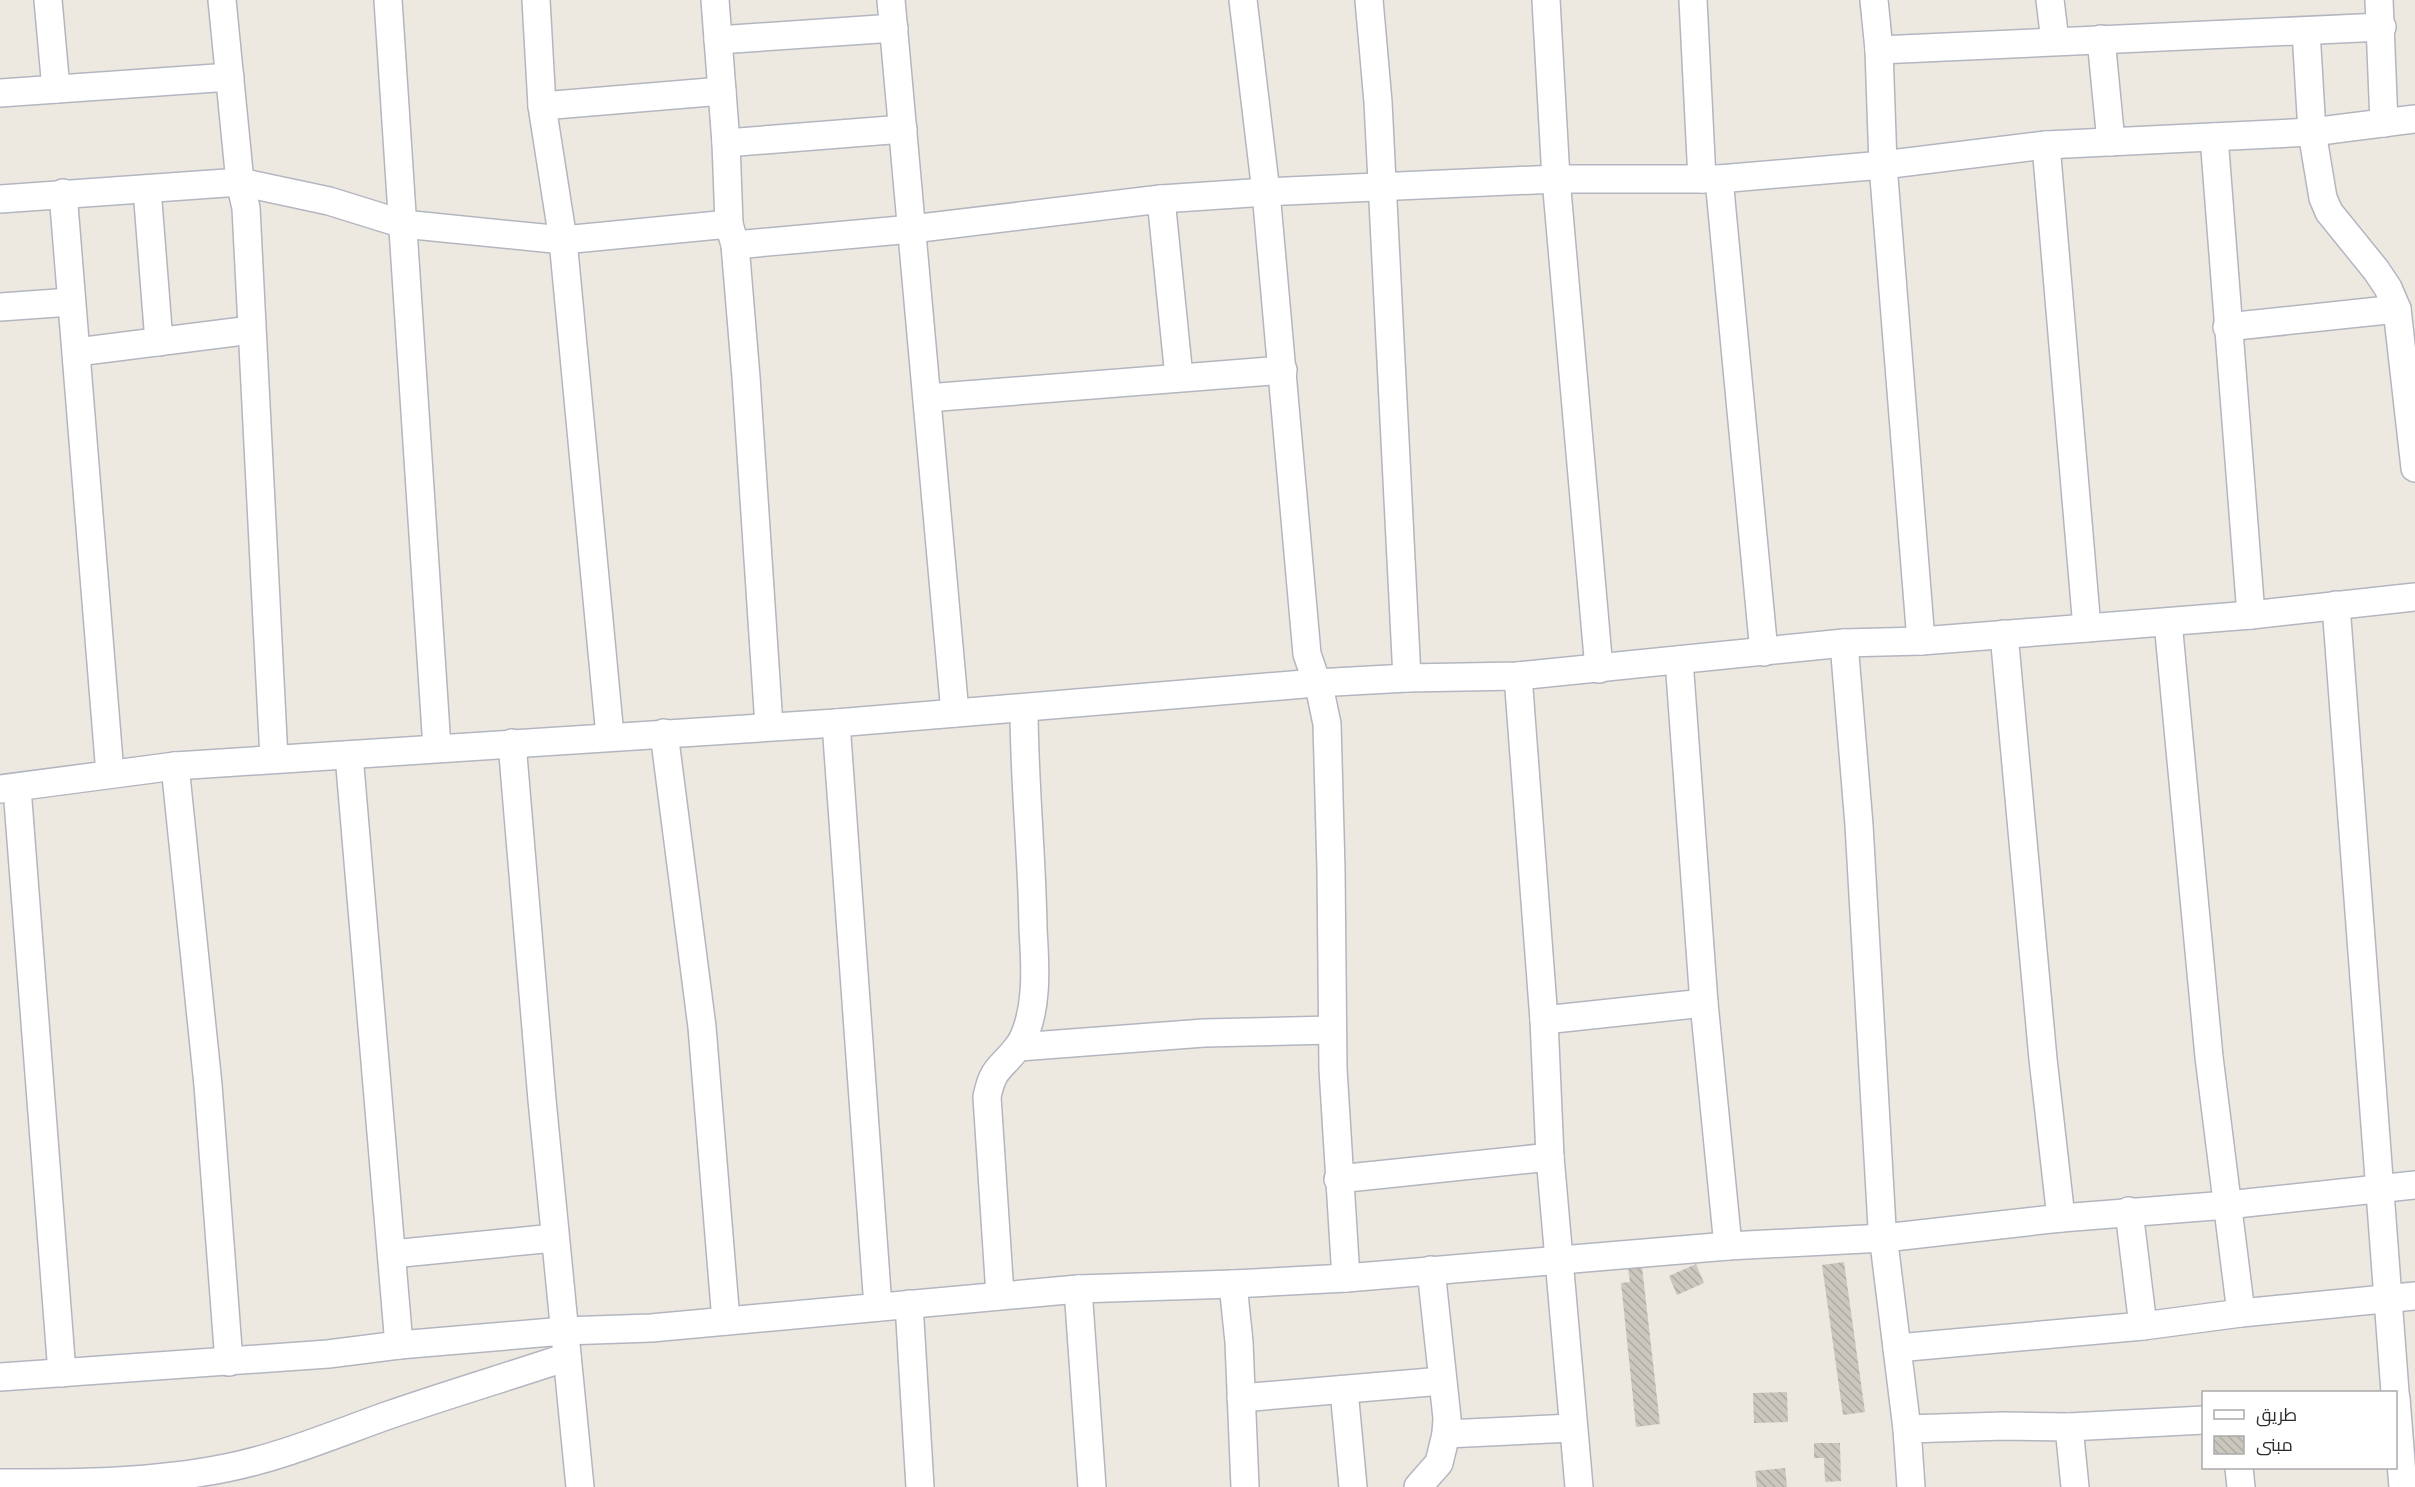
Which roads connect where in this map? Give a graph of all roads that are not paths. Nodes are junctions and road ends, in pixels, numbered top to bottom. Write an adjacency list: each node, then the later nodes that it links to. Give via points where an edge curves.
1 (48, 0): 22 (street)
2 (222, 0): 21 (street)
3 (388, 0): 44 (street)
4 (536, 0): 25 (street)
5 (716, 0): 18 (street)
6 (891, 0): 15 (street)
7 (1243, 0): 40 (street)
8 (1369, 0): 38 (street)
9 (1546, 0): 35 (street)
10 (1693, 0): 36 (street)
11 (1874, 0): 20 (street)
12 (2050, 0): 19 (street)
13 (2379, 0): 14 (street)
14 (2382, 27): 16 (street); 27 (street)
15 (894, 28): 18 (street); 28 (street)
16 (2306, 31): 17 (street); 29 (street)
17 (2101, 39): 19 (street); 31 (street)
18 (718, 40): 23 (street)
19 (2055, 41): 20 (street)
20 (1879, 50): 34 (street)
21 (230, 77): 22 (street); 37 (street)
22 (56, 89): 24 (street)
23 (722, 91): 25 (street); 32 (street)
24 (0, 93)
25 (543, 106): 47 (street)
26 (2415, 119): 27 (street)
27 (2384, 123): 29 (street)
28 (903, 129): 32 (street); 45 (street)
29 (2312, 132): 30 (street); 50 (street, via 2329,212 2376,270)
30 (2214, 137): 31 (street); 51 (street)
31 (2111, 142): 33 (street)
32 (726, 143): 46 (street)
33 (2046, 145): 34 (street); 63 (street)
34 (1882, 165): 36 (street); 65 (street)
35 (1556, 179): 36 (street); 38 (street); 69 (street)
36 (1711, 179): 67 (street)
37 (240, 182): 39 (street); 44 (street, via 329,201); 52 (street, via 246,208)
38 (1381, 188): 40 (street); 71 (street)
39 (147, 189): 41 (street); 53 (street)
40 (1266, 192): 43 (street); 55 (street)
41 (63, 193): 42 (street); 48 (street)
42 (0, 199)
43 (1161, 199): 45 (street); 56 (street)
44 (403, 224): 47 (street); 80 (street)
45 (912, 229): 46 (street); 57 (street)
46 (732, 234): 47 (street); 76 (street)
47 (563, 240): 78 (street)
48 (71, 302): 49 (street); 54 (street)
49 (0, 307)
50 (2397, 309): 51 (street); 58 (street)
51 (2228, 327): 61 (street)
52 (251, 330): 53 (street); 82 (street)
53 (159, 342): 54 (street)
54 (77, 352): 84 (street)
55 (1283, 370): 56 (street); 72 (street, via 1307,654)
56 (1179, 377): 57 (street)
57 (927, 398): 74 (street)
58 (2415, 468)
59 (2415, 597): 60 (street)
60 (2336, 605): 61 (street); 93 (street)
61 (2251, 615): 62 (street)
62 (2168, 622): 63 (street); 94 (street, via 2209,1057)
63 (2087, 628): 64 (street)
64 (2004, 634): 65 (street); 96 (street)
65 (1921, 640): 66 (street)
66 (1844, 643): 67 (street); 98 (street)
67 (1764, 652): 68 (street)
68 (1679, 660): 69 (street); 86 (street)
69 (1599, 669): 70 (street)
70 (1518, 676): 71 (street); 87 (street)
71 (1407, 678): 72 (street)
72 (1316, 683): 73 (street); 88 (street, via 1325,707 1329,774)
73 (1024, 708): 74 (street); 89 (street, via 1034,992 1027,1028)
74 (955, 713): 75 (street)
75 (836, 723): 76 (street); 110 (street)
76 (769, 726): 77 (street)
77 (664, 733): 78 (street); 112 (street, via 702,1028)
78 (610, 736): 79 (street)
79 (512, 743): 80 (street); 97 (street)
80 (437, 748): 81 (street)
81 (349, 755): 82 (street); 100 (street)
82 (274, 759): 83 (street)
83 (175, 766): 84 (street); 117 (street, via 208,1085)
84 (110, 774): 85 (street)
85 (9, 788): 118 (street)
86 (1704, 1003): 87 (street); 99 (street)
87 (1544, 1020): 90 (street)
88 (1332, 1030): 89 (street, via 1204,1033); 91 (street)
89 (1018, 1047): 106 (street, via 991,1078 987,1097)
90 (1550, 1157): 91 (street); 101 (street)
91 (1338, 1179): 103 (street)
92 (2415, 1185): 93 (street)
93 (2381, 1189): 94 (street); 108 (street)
94 (2227, 1205): 95 (street); 111 (street)
95 (2129, 1211): 96 (street); 113 (street)
96 (2061, 1218): 98 (street)
97 (555, 1238): 100 (street); 114 (street)
98 (1884, 1238): 99 (street); 116 (street)
99 (1728, 1246): 101 (street)
100 (392, 1254): 115 (street)
101 (1561, 1259): 102 (street); 129 (street)
102 (1431, 1270): 103 (street); 120 (street)
103 (1346, 1278): 104 (street)
104 (1233, 1284): 105 (street); 123 (street)
105 (1077, 1289): 106 (street); 137 (street)
106 (1000, 1295): 109 (street)
107 (2415, 1296): 108 (street)
108 (2388, 1298): 111 (street); 122 (street)
109 (909, 1304): 110 (street); 136 (street)
110 (878, 1307): 112 (street)
111 (2241, 1313): 113 (street)
112 (726, 1321): 114 (street, via 651,1328)
113 (2143, 1326): 116 (street)
114 (566, 1344): 115 (street); 134 (street, via 418,1405 267,1458 184,1475); 135 (street)
115 (399, 1345): 117 (street)
116 (1898, 1348): 130 (street)
117 (229, 1362): 118 (street)
118 (62, 1372): 119 (street)
119 (0, 1377)
120 (1442, 1381): 121 (street); 131 (street)
121 (1344, 1389): 123 (street); 139 (street)
122 (2395, 1391)
123 (1241, 1398): 138 (street)
124 (2415, 1402): 125 (street)
125 (2397, 1405)
126 (2397, 1417): 145 (street)
127 (2202, 1420): 128 (street)
128 (2069, 1427): 130 (street); 143 (street)
129 (1572, 1428): 131 (street); 141 (street)
130 (1907, 1429): 142 (street)
131 (1446, 1434): 140 (street, via 1438,1463)
132 (2239, 1469): 144 (street)
133 (0, 1483): 134 (street)
134 (83, 1485)
135 (580, 1487)
136 (920, 1487)
137 (1092, 1487)
138 (1245, 1487)
139 (1353, 1487)
140 (1418, 1487)
141 (1579, 1487)
142 (1911, 1487)
143 (2075, 1487)
144 (2241, 1487)
145 (2403, 1487)

